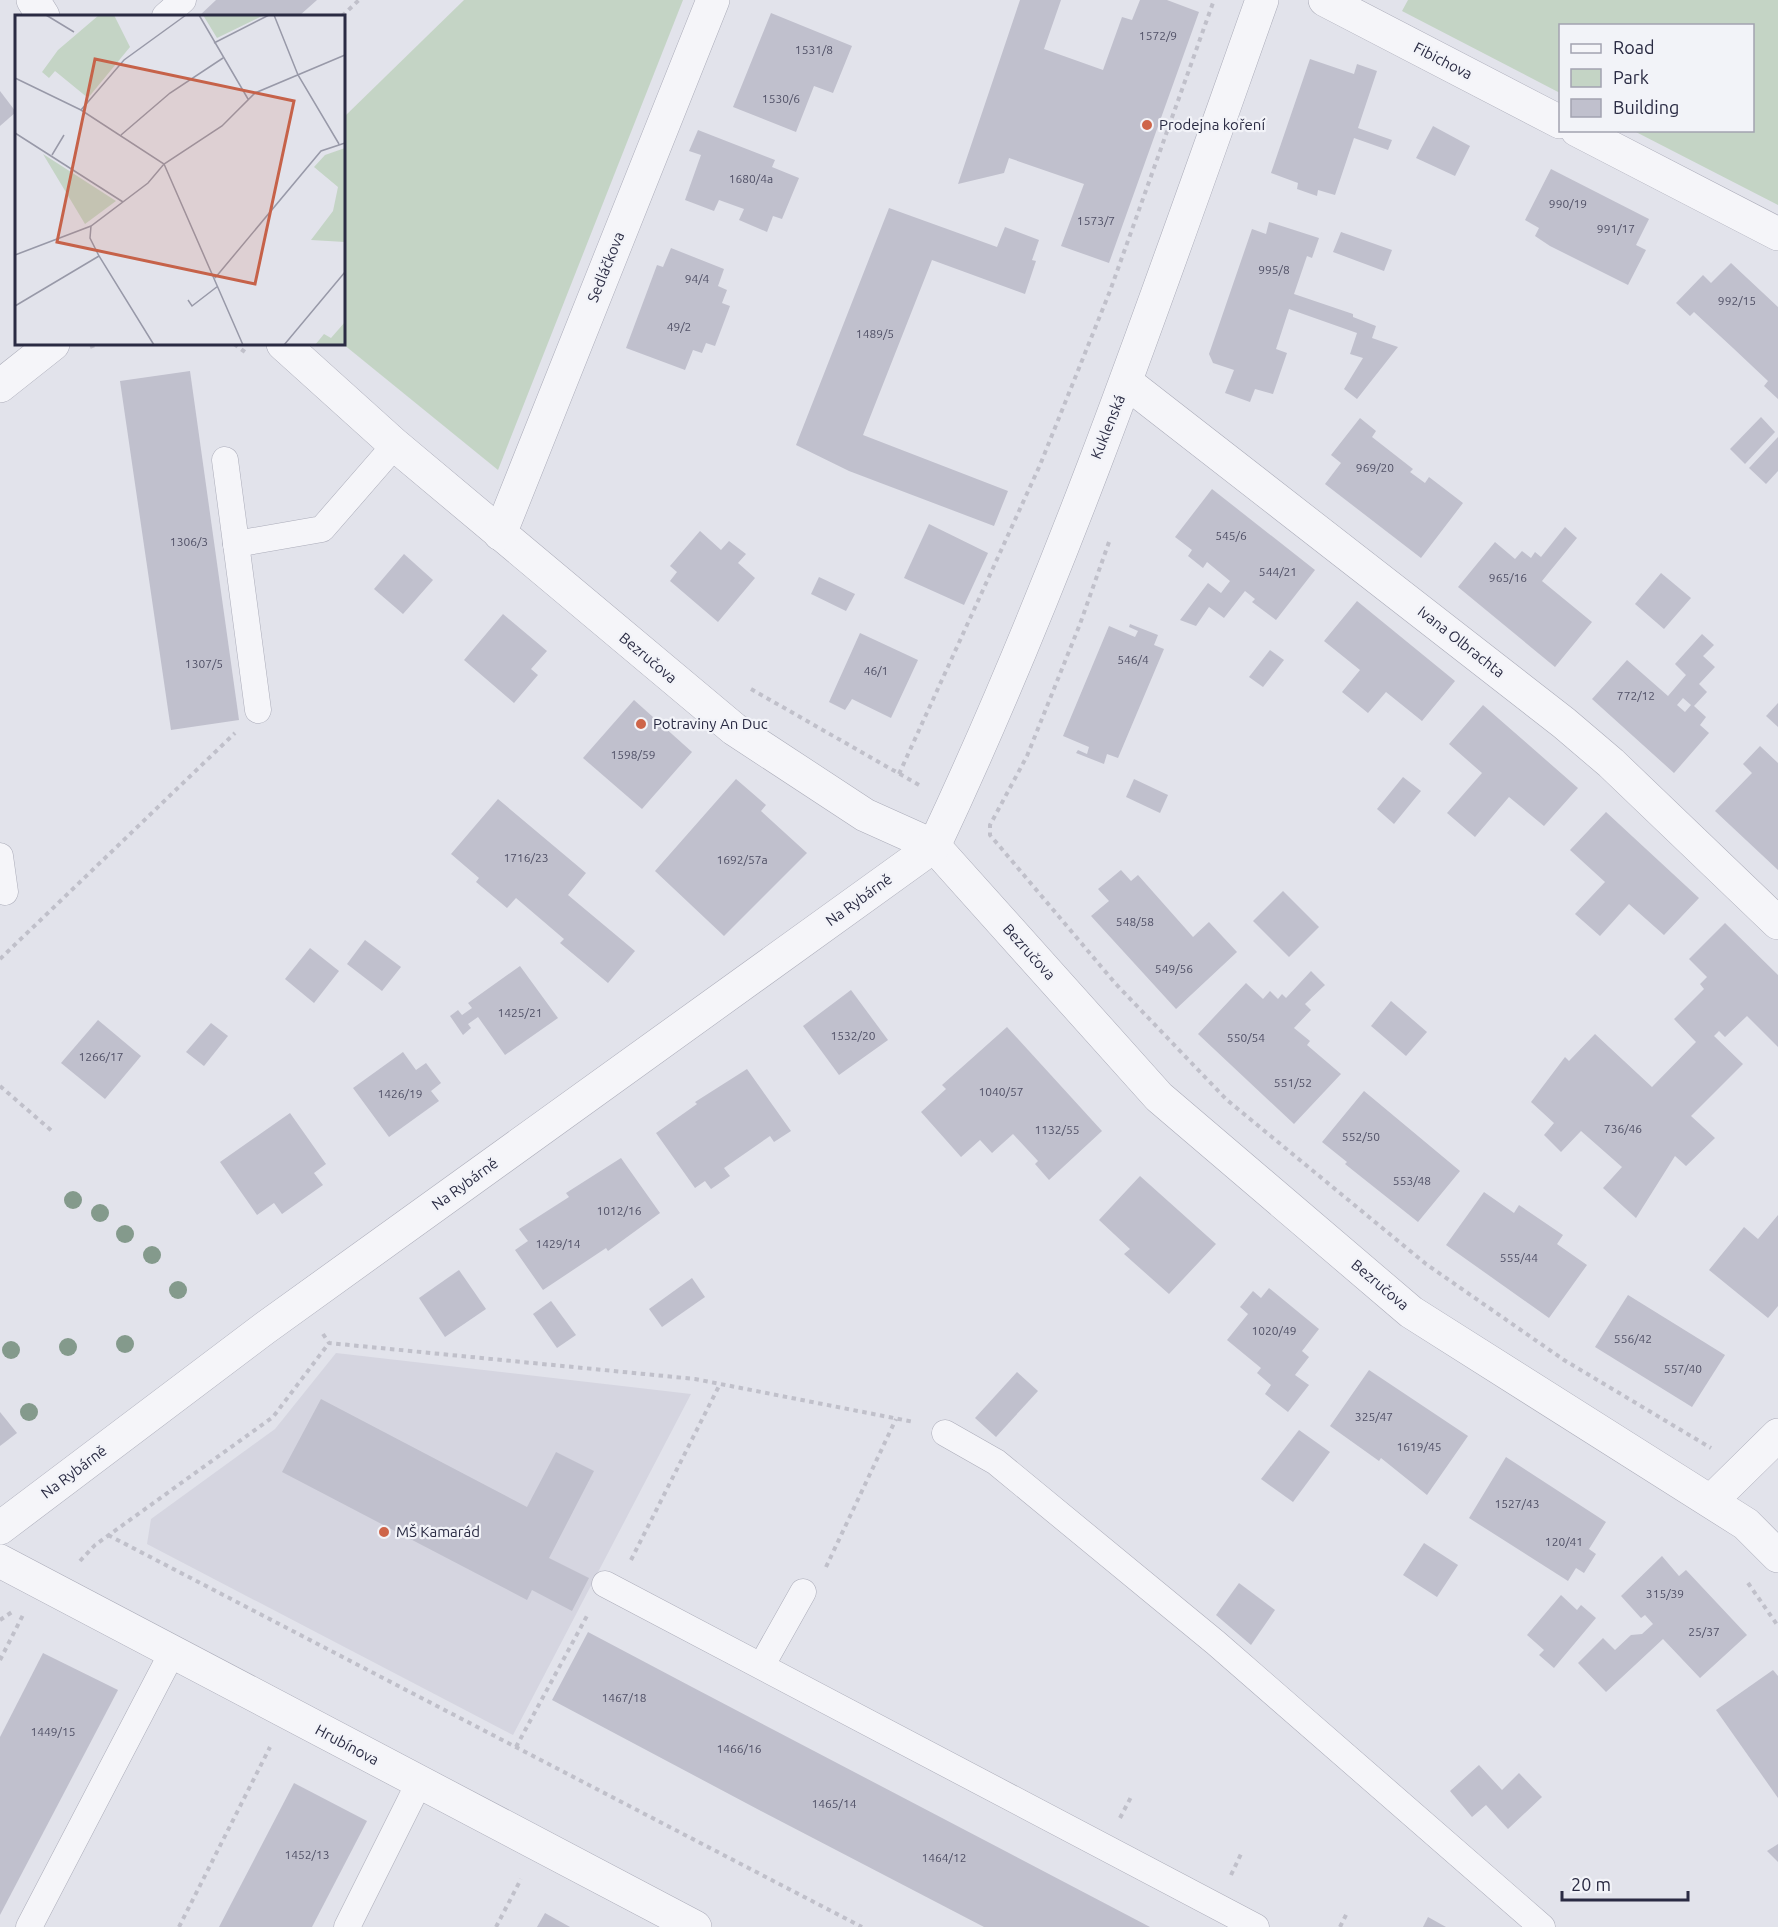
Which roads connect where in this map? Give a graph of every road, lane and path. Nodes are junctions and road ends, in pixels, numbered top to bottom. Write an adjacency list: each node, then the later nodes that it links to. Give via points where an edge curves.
1 (33, 0): 8 (street)
2 (183, 0): 9 (lane)
3 (359, 0): 10 (path)
4 (712, 0): 23 (street, Sedláčkova)
5 (1214, 0): 27 (path, via 1110,291 1049,443)
6 (1262, 0): 18 (street, Kuklenská)
7 (1325, 0): 11 (street, Fibichova)
8 (43, 15)
9 (166, 15)
10 (343, 15)
11 (1559, 121)
12 (1581, 132): 13 (street)
13 (1778, 234)
14 (52, 345): 19 (street)
15 (235, 345): 17 (path)
16 (284, 345): 20 (street, Bezručova)
17 (249, 355)
18 (1126, 382): 28 (street, Kuklenská, via 978,754); 33 (street, Ivana Olbrachta, via 1564,723)
19 (0, 386)
20 (394, 445): 23 (street, Bezručova); 24 (lane, via 322,529)
21 (225, 460): 24 (lane)
22 (1112, 533): 29 (path, via 1027,756)
23 (500, 534): 30 (street, Bezručova, via 734,729 865,815)
24 (236, 544): 26 (lane)
25 (748, 688): 27 (path)
26 (258, 710): 34 (path)
27 (899, 774): 28 (path)
28 (953, 805): 29 (path); 30 (street, Kuklenská)
29 (990, 825): 43 (path, via 990,835 1115,983 1227,1100 1426,1264 1564,1360)
30 (934, 846): 37 (street, Na Rybárně); 44 (street, Bezručova, via 1159,1097 1411,1312)
31 (0, 856): 32 (lane)
32 (5, 892)
33 (1778, 923)
34 (0, 959)
35 (0, 1086): 36 (path)
36 (53, 1132)
37 (298, 1304): 38 (path); 45 (street, Na Rybárně)
38 (329, 1343): 39 (path); 46 (path, via 273,1418)
39 (720, 1384): 40 (path); 49 (path)
40 (896, 1419): 41 (path); 50 (path, via 816,1590)
41 (945, 1433): 69 (lane, via 996,1462 1198,1628)
42 (1778, 1435): 44 (street)
43 (1715, 1450)
44 (1711, 1501): 47 (street, Bezručova, via 1746,1524)
45 (0, 1528)
46 (108, 1536): 51 (path, via 83,1555); 57 (path)
47 (1778, 1556)
48 (0, 1561): 51 (street, Hrubínova)
49 (610, 1587): 55 (lane); 57 (path)
50 (802, 1593): 55 (lane)
51 (60, 1594): 53 (street, Hrubínova)
52 (26, 1611): 54 (path)
53 (172, 1653): 58 (street, Hrubínova); 62 (lane)
54 (0, 1660)
55 (762, 1665): 67 (lane)
56 (273, 1741): 63 (path)
57 (516, 1747): 66 (path)
58 (419, 1782): 61 (street, Hrubínova); 64 (lane)
59 (524, 1873): 65 (path)
60 (1347, 1913): 68 (path)
61 (678, 1923)
62 (29, 1927)
63 (179, 1927)
64 (347, 1927)
65 (496, 1927)
66 (862, 1927)
67 (1256, 1927)
68 (1340, 1927)
69 (1542, 1927)

